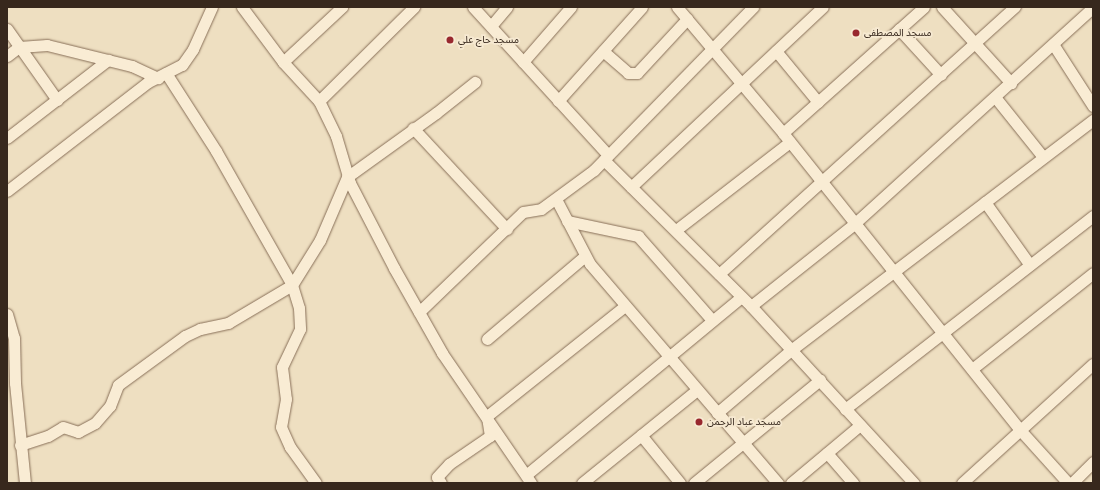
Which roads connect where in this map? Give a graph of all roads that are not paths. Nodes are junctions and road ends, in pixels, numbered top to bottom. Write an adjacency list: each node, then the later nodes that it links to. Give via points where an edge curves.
1 (212, 7): 31 (street, via 186,60)
2 (242, 7): 28 (street)
3 (342, 7): 28 (street)
4 (414, 7): 37 (street)
5 (473, 7): 17 (street)
6 (507, 7): 17 (street)
7 (571, 7): 29 (street)
8 (642, 7): 25 (street)
9 (677, 7): 16 (street)
10 (753, 7): 23 (street)
11 (823, 7): 24 (street)
12 (924, 7): 18 (street)
13 (942, 7): 20 (street)
14 (1015, 7): 20 (street)
15 (1092, 7): 21 (street)
16 (687, 19): 23 (street); 25 (street, via 637,73 628,73)
17 (491, 26): 29 (street)
18 (899, 29): 30 (street); 39 (street)
19 (7, 30): 22 (street)
20 (975, 44): 30 (street); 34 (street)
21 (1053, 44): 34 (street); 40 (street)
22 (19, 47): 26 (street); 27 (street, via 47,45); 36 (street)
23 (711, 48): 33 (street); 45 (street)
24 (776, 50): 33 (street); 39 (street)
25 (603, 51): 38 (street)
26 (7, 56)
27 (108, 60): 31 (street); 36 (street)
28 (283, 62): 37 (street)
29 (523, 62): 38 (street)
30 (941, 75): 48 (street)
31 (162, 76): 50 (street, via 138,89); 63 (street, via 216,151)
32 (475, 82): 42 (street)
33 (741, 82): 44 (street); 49 (street)
34 (1011, 83): 35 (street)
35 (995, 97): 46 (street); 55 (street)
36 (57, 100): 43 (street)
37 (319, 101): 47 (street, via 336,136)
38 (558, 101): 45 (street)
39 (818, 102): 44 (street)
40 (1093, 106)
41 (1093, 120): 46 (street)
42 (413, 128): 47 (street); 56 (street)
43 (7, 138)
44 (787, 138): 48 (street); 57 (street)
45 (605, 157): 49 (street); 51 (street, via 594,170)
46 (1043, 157): 52 (street)
47 (347, 177): 63 (street, via 320,240); 67 (street)
48 (821, 181): 55 (street); 62 (street)
49 (631, 187): 57 (street)
50 (7, 191)
51 (556, 199): 54 (street); 56 (street, via 542,209 523,212)
52 (984, 202): 59 (street); 60 (street)
53 (1093, 216): 59 (street)
54 (567, 221): 58 (street); 69 (street, via 638,236)
55 (854, 224): 60 (street); 66 (street)
56 (507, 229): 67 (street)
57 (676, 230): 62 (street)
58 (585, 256): 65 (street); 71 (street)
59 (1030, 265): 70 (street)
60 (893, 271): 70 (street); 72 (street)
61 (1093, 273): 75 (street)
62 (719, 274): 64 (street)
63 (292, 285): 85 (street, via 228,323 200,329 185,336 118,385 110,406 95,423 78,432 63,427 48,436); 91 (street, via 299,308 300,329 282,367 286,399 281,427 290,447)
64 (741, 297): 66 (street); 69 (street)
65 (625, 306): 73 (street); 80 (street)
66 (751, 306): 72 (street)
67 (419, 312): 80 (street, via 442,353)
68 (7, 314): 85 (street, via 14,338)
69 (712, 320): 73 (street)
70 (945, 334): 75 (street); 78 (street)
71 (487, 339)
72 (791, 350): 76 (street); 79 (street)
73 (668, 357): 77 (street); 88 (street)
74 (1093, 364): 82 (street)
75 (972, 369): 82 (street)
76 (820, 380): 78 (street); 84 (street)
77 (697, 390): 79 (street); 83 (street)
78 (845, 409): 81 (street)
79 (717, 413): 84 (street)
80 (487, 416): 88 (street); 92 (street, via 490,436 445,468 437,477)
81 (860, 425): 86 (street); 99 (street)
82 (1021, 431): 89 (street); 100 (street)
83 (641, 435): 93 (street); 94 (street)
84 (743, 442): 95 (street); 96 (street)
85 (20, 445): 90 (street)
86 (827, 453): 97 (street); 98 (street)
87 (1093, 462): 89 (street)
88 (528, 479)
89 (1065, 482)
90 (25, 483)
91 (316, 483)
92 (441, 483)
93 (582, 483)
94 (680, 483)
95 (694, 483)
96 (778, 483)
97 (791, 483)
98 (853, 483)
99 (914, 483)
100 (962, 483)

